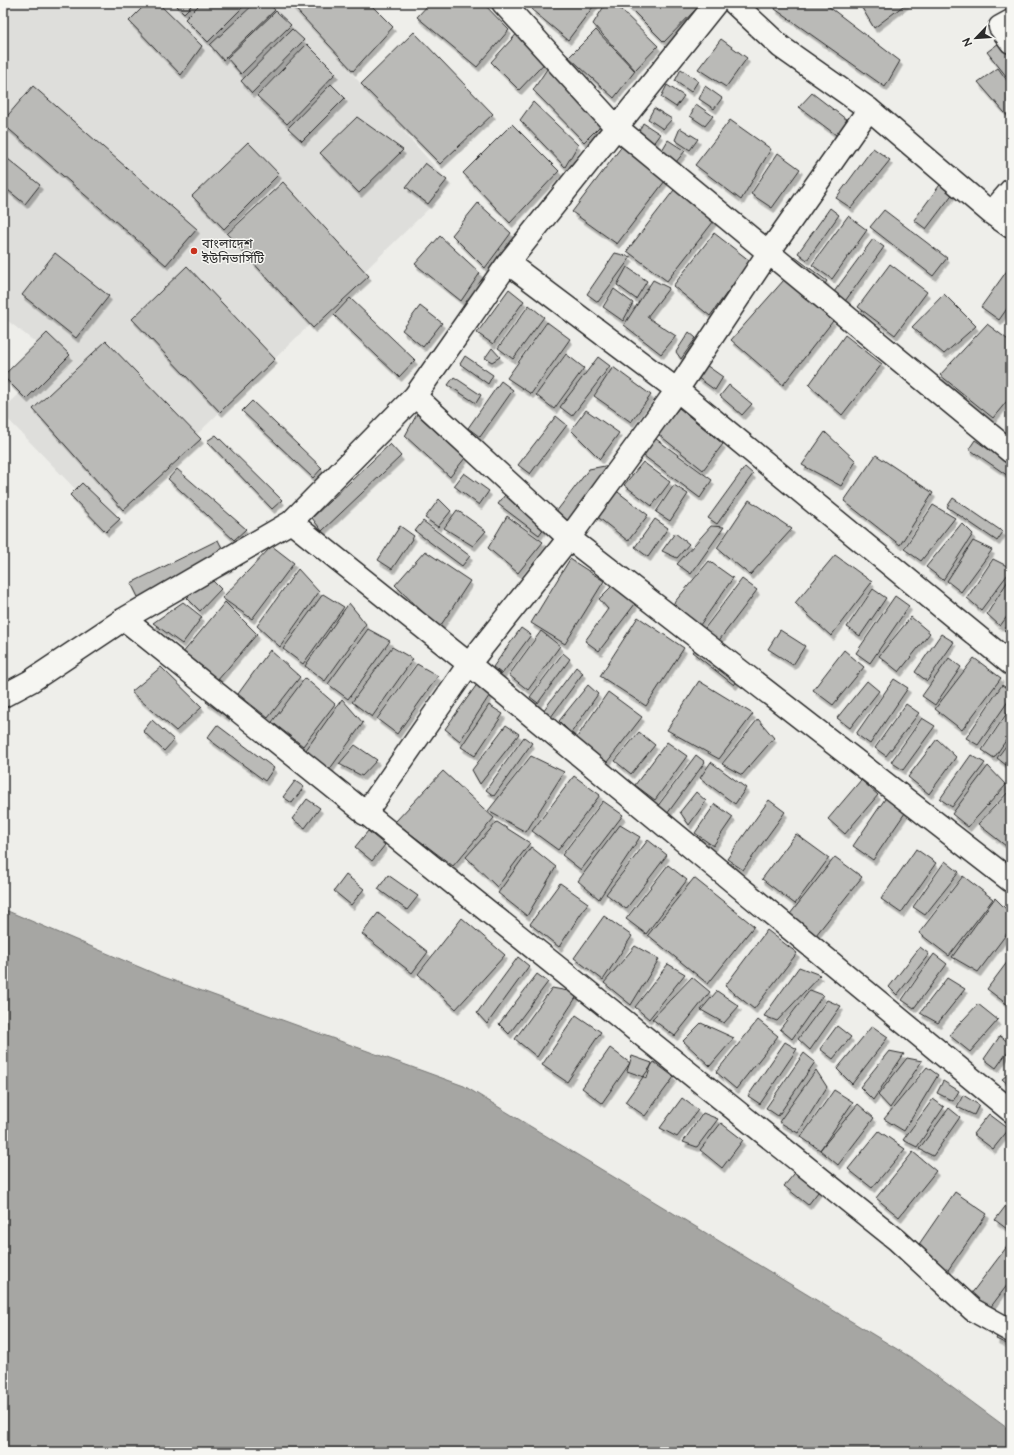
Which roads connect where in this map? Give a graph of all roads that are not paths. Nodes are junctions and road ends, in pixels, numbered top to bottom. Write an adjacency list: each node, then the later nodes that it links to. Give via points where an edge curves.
1 (503, 3): 7 (street)
2 (716, 3): 7 (street)
3 (734, 3): 6 (street, via 781,47)
4 (1011, 21): 5 (street, via 1000,27)
5 (1011, 42)
6 (868, 109): 9 (street); 11 (street)
7 (616, 127): 11 (street); 12 (street)
8 (1011, 190): 9 (street)
9 (992, 213): 10 (street)
10 (1011, 227)
11 (769, 252): 13 (street); 15 (street)
12 (508, 263): 13 (street); 14 (street)
13 (677, 390): 17 (street); 20 (street)
14 (415, 396): 16 (street); 17 (street)
15 (1011, 452)
16 (291, 522): 18 (street); 19 (street)
17 (569, 538): 19 (street); 23 (street)
18 (124, 619): 21 (street, via 31,681); 22 (street)
19 (469, 664): 22 (street); 24 (street)
20 (1011, 664)
21 (3, 696)
22 (365, 814): 25 (street, via 891,1235 973,1310)
23 (1011, 881)
24 (1011, 1111)
25 (1011, 1331)

